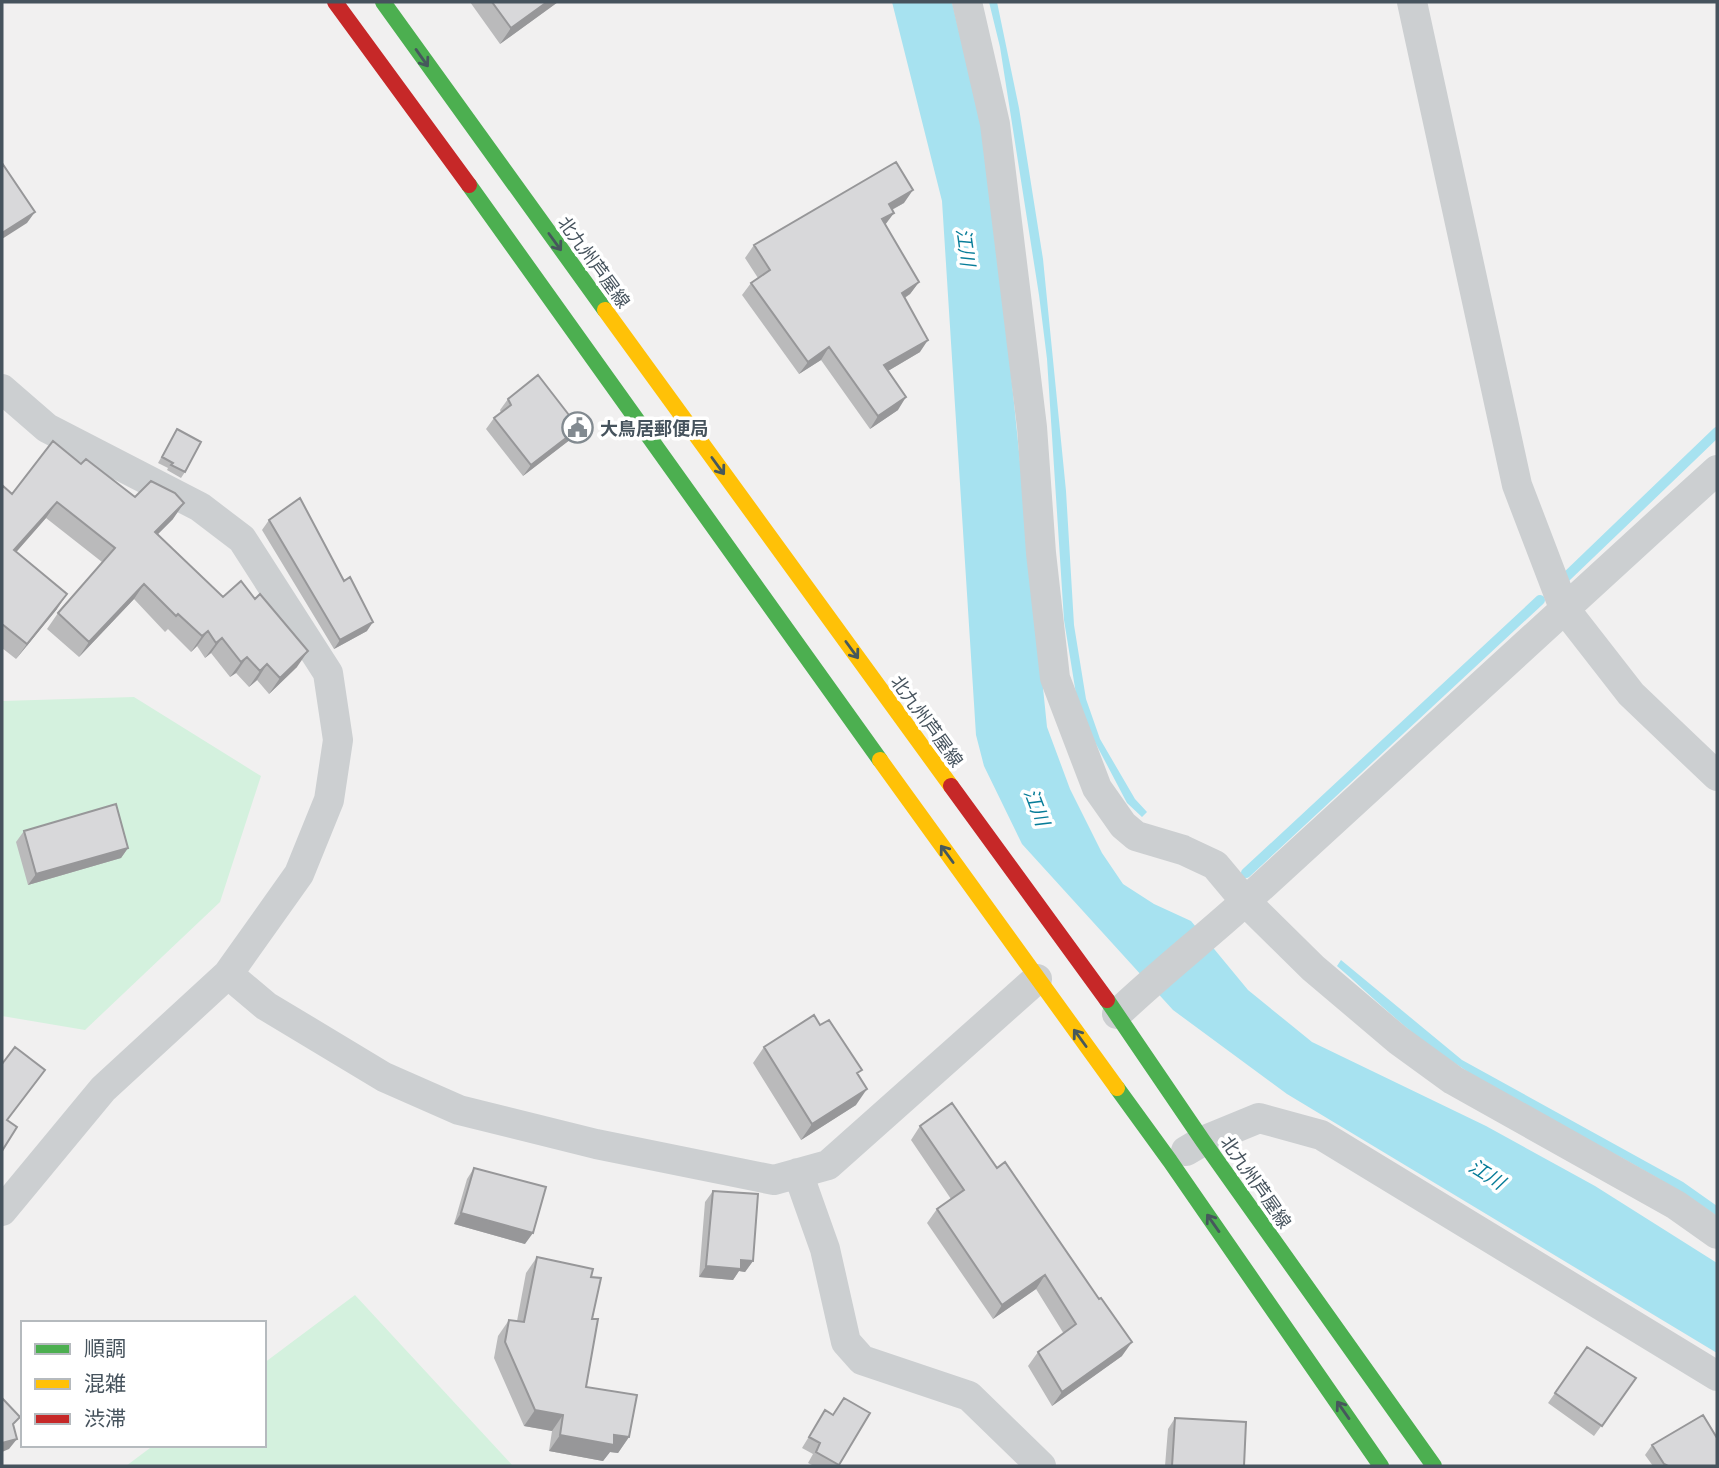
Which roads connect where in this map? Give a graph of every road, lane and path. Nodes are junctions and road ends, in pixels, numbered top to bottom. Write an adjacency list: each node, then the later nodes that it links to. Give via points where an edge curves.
1 (335, 2): 11 (main road, one-way to 1)
2 (383, 2): 12 (main road, 北九州芦屋線, one-way to 12)
3 (967, 2): 9 (street, via 995,124 1032,427 1055,678 1097,788 1123,825 1136,836 1215,865)
4 (1412, 2): 7 (street, via 1517,485)
5 (2, 389): 10 (street, via 47,428 200,507 242,539 328,673 338,740 329,800 299,874)
6 (1717, 470): 7 (street)
7 (1564, 608): 8 (street, via 1631,694); 9 (street)
8 (1717, 776)
9 (1246, 902): 12 (street); 17 (street, via 1313,968 1453,1080 1676,1205)
10 (228, 974): 15 (street, via 266,1006 384,1077 459,1110 774,1180); 16 (street, via 103,1089)
11 (1037, 979): 14 (main road, one-way to 11); 15 (street, via 828,1165)
12 (1116, 1014): 13 (main road, 北九州芦屋線)
13 (1203, 1141): 14 (street); 18 (street, via 1259,1118 1321,1136); 21 (main road, 北九州芦屋線)
14 (1170, 1161): 20 (main road, one-way to 14)
15 (798, 1173): 19 (street, via 825,1249 846,1342 862,1360 969,1396)
16 (2, 1211)
17 (1717, 1234)
18 (1717, 1376)
19 (1041, 1466)
20 (1381, 1466)
21 (1434, 1466)

